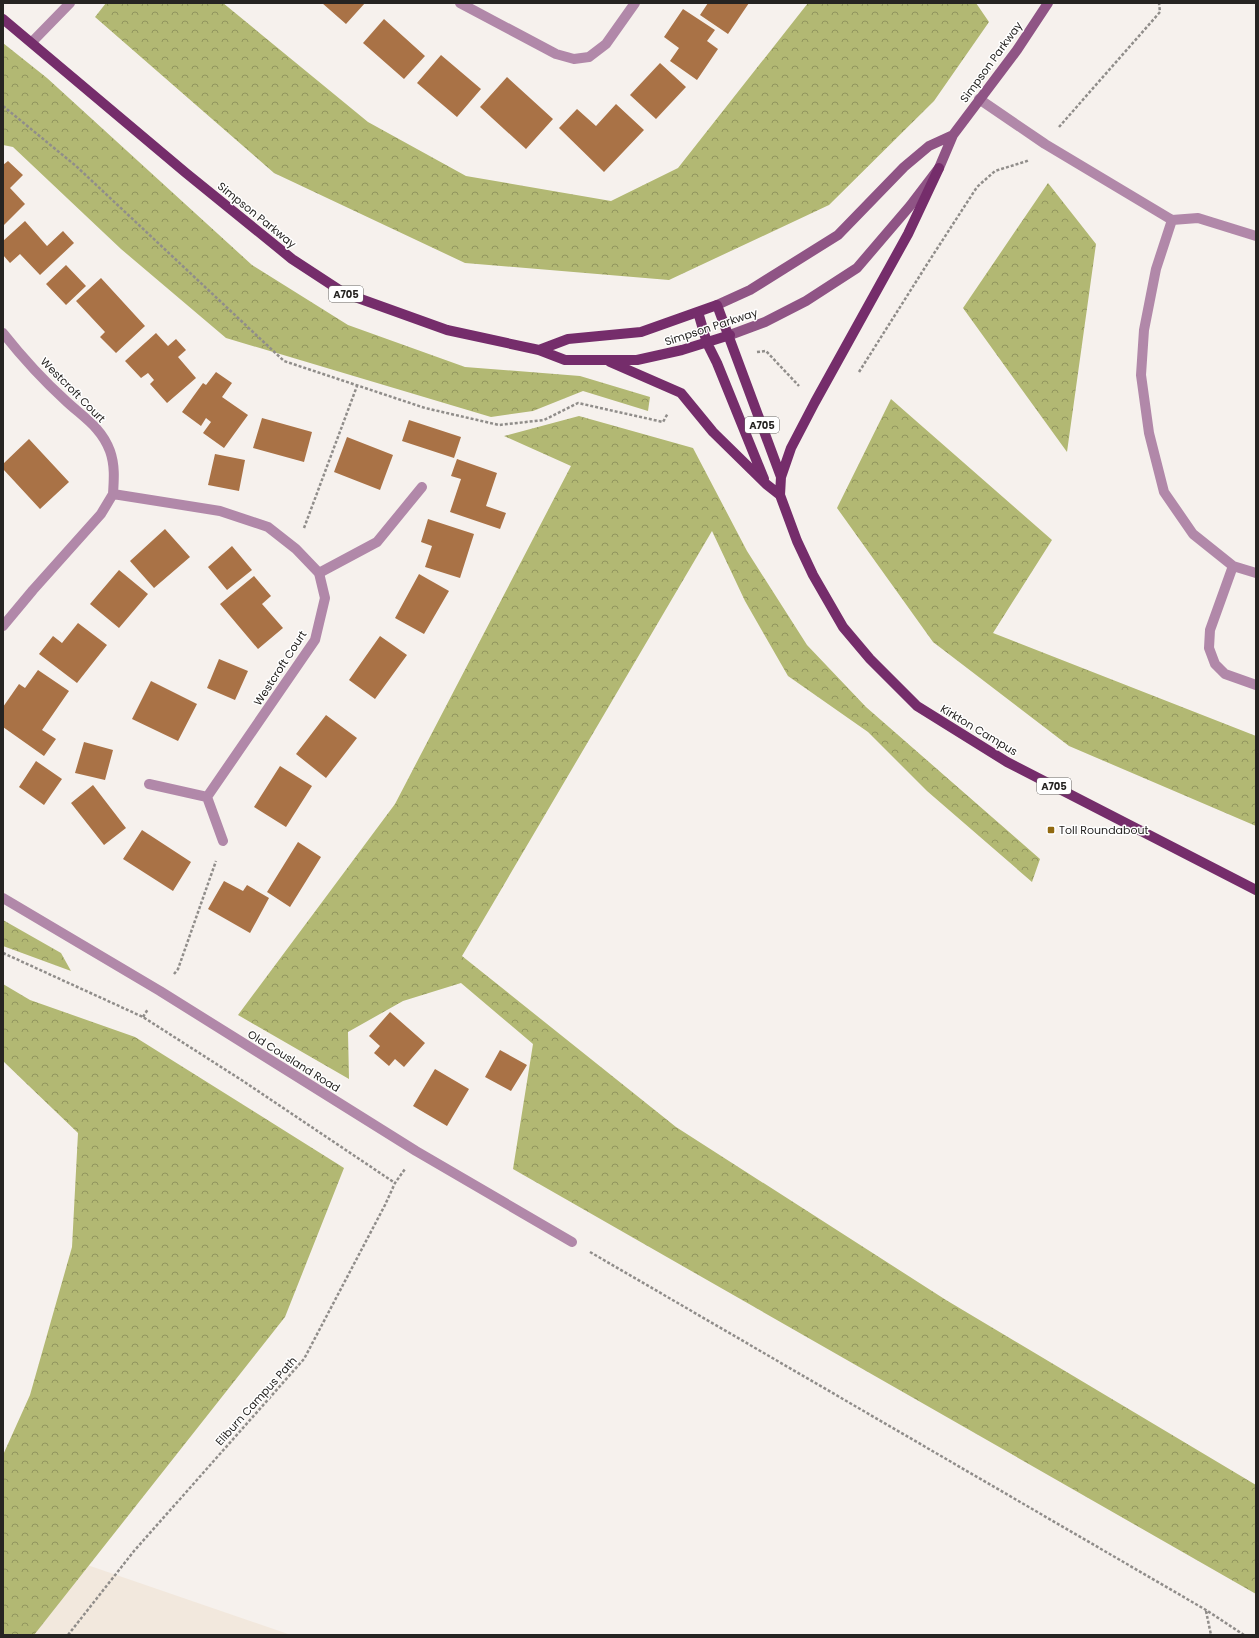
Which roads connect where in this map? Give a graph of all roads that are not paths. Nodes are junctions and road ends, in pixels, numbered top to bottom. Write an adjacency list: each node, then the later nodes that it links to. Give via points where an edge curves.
1 (70, 3): 6 (street)
2 (460, 3): 3 (street, via 556,54 574,59 589,57 606,44)
3 (635, 3)
4 (1048, 3): 7 (main road, Simpson Parkway, via 1017,50)
5 (3, 19): 6 (main road, Simpson Parkway / A705)
6 (32, 42): 17 (main road, Simpson Parkway / A705, via 292,259 344,293 447,330)
7 (979, 99): 8 (main road, Simpson Parkway); 10 (street, via 1045,144)
8 (953, 135): 9 (main road, Simpson Parkway); 12 (main road, Simpson Parkway, via 929,146 904,167 838,235 750,290)
9 (939, 168): 15 (main road, Simpson Parkway, via 856,268 806,301 765,322); 19 (main road, via 908,234 814,402)
10 (1172, 220): 11 (street, via 1198,218); 24 (street, via 1156,269 1144,330 1141,375 1149,433 1164,492 1193,534)
11 (1256, 236)
12 (717, 304): 13 (main road, Simpson Parkway); 15 (main road, Kirkton Campus / A705)
13 (698, 312): 16 (main road, A705); 17 (main road, Simpson Parkway, via 641,332 568,339)
14 (3, 333): 22 (street, Westcroft Court, via 21,356 66,402 95,425 110,451 115,475)
15 (730, 335): 16 (main road, Simpson Parkway / A705); 19 (main road, Kirkton Campus / A705)
16 (707, 343): 18 (main road, Simpson Parkway / A705, via 637,360); 20 (main road, A705)
17 (540, 350): 18 (main road, Simpson Parkway / A705, via 565,360)
18 (604, 360): 20 (main road, A705, via 681,393 713,432)
19 (781, 477): 23 (main road, Kirkton Campus / A705)
20 (766, 484): 23 (main road, A705)
21 (422, 487): 25 (street, via 376,542)
22 (113, 494): 25 (street, via 220,511 268,527 296,549); 27 (street, Westcroft Court, via 101,514)
23 (780, 495): 32 (main road, Kirkton Campus / A705, via 813,575 843,627 917,706 1007,762)
24 (1233, 566): 26 (street); 28 (street, via 1210,630 1209,648 1215,664 1225,674)
25 (319, 573): 30 (street, Westcroft Court, via 325,598 315,640)
26 (1256, 573)
27 (3, 626)
28 (1256, 685)
29 (149, 784): 30 (street)
30 (207, 797): 31 (street)
31 (223, 841)
32 (1256, 890)
33 (3, 898): 34 (street, Old Cousland Road, via 160,991 416,1151)
34 (572, 1242)

